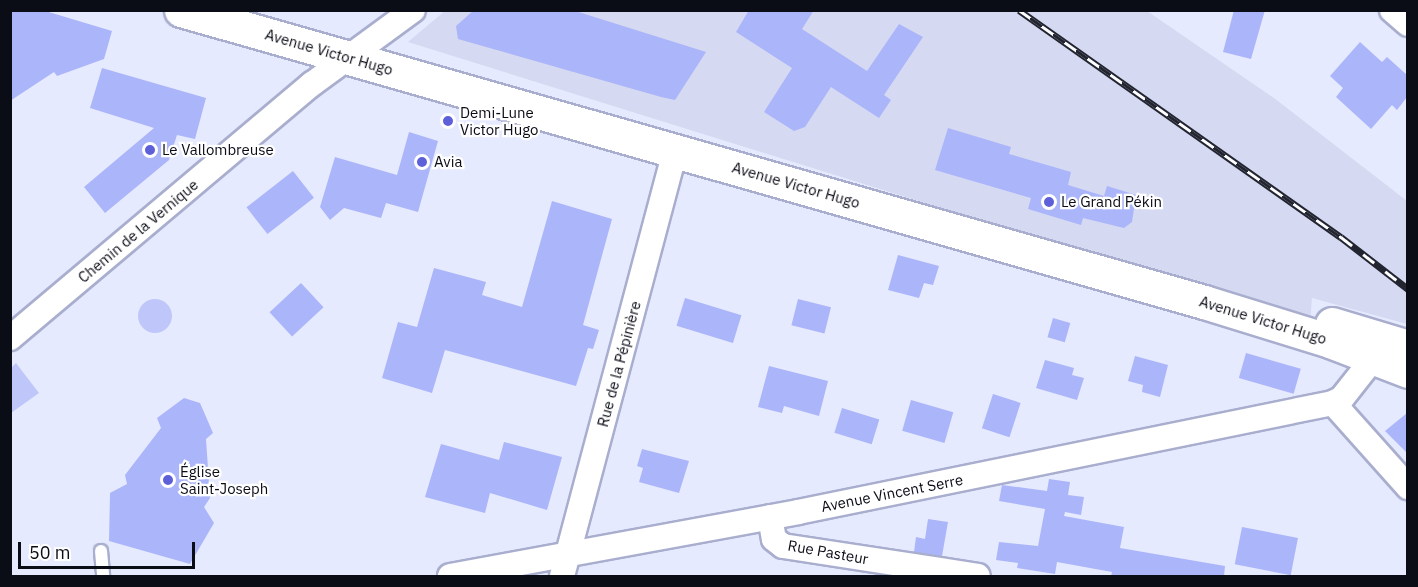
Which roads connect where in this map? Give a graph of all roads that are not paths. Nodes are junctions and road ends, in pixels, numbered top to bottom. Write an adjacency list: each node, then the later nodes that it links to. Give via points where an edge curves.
1 (182, 10): 4 (main road, Avenue Victor Hugo)
2 (236, 10): 4 (main road, Avenue Victor Hugo)
3 (413, 10): 4 (street, Chemin de la Vernique)
4 (368, 46): 5 (main road, Avenue Victor Hugo); 6 (street, Chemin de la Vernique, via 312,84); 7 (main road, Avenue Victor Hugo)
5 (675, 151): 9 (main road, Avenue Victor Hugo, via 1342,345); 16 (street, Rue de la Pépinière)
6 (10, 338)
7 (1407, 347)
8 (1407, 358): 9 (street, via 1382,354)
9 (1364, 367): 10 (main road, Avenue Victor Hugo); 11 (street, via 1342,398)
10 (1407, 371): 12 (street, via 1391,368 1366,377)
11 (1333, 403): 12 (street); 14 (street, Avenue Vincent Serre)
12 (1352, 426): 13 (street)
13 (1407, 487)
14 (770, 517): 16 (street, Avenue Vincent Serre); 19 (street, Rue Pasteur, via 774,539 783,546)
15 (101, 551): 17 (lane)
16 (565, 565): 18 (street, Avenue Vincent Serre)
17 (103, 576)
18 (450, 576)
19 (978, 576)

